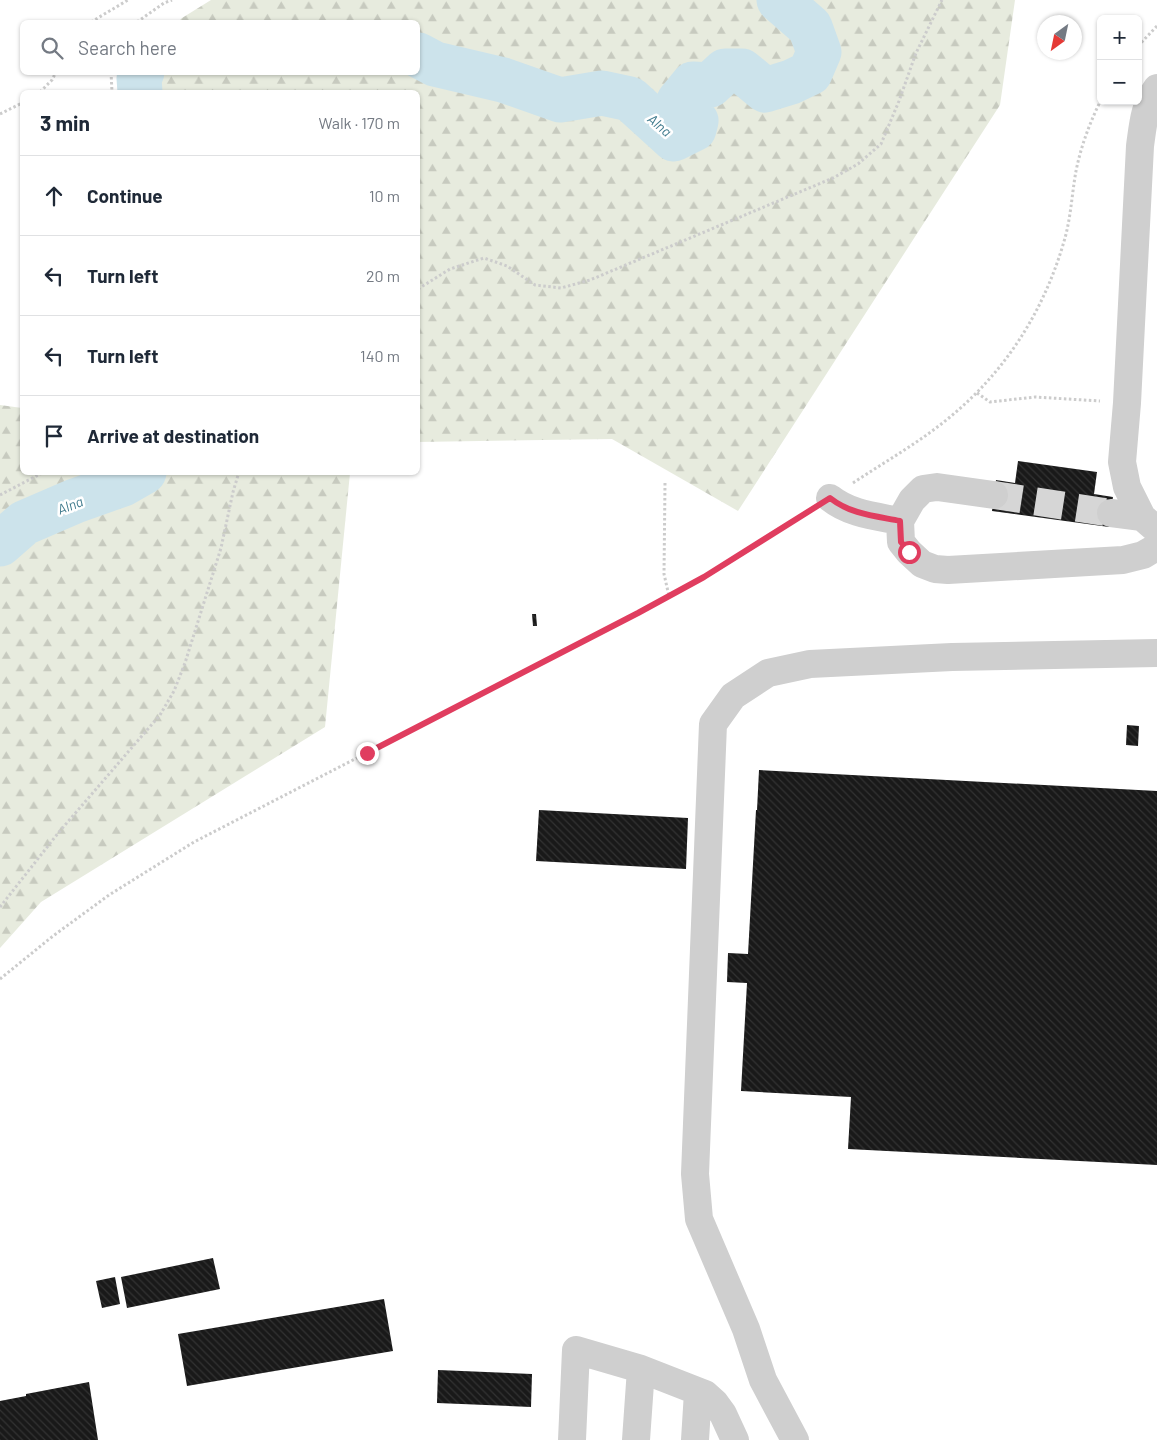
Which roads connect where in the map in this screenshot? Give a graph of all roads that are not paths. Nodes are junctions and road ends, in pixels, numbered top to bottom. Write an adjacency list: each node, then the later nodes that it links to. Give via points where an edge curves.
1 (1157, 88): 6 (lane, via 1144,113 1140,146 1122,462 1127,487)
2 (994, 495): 5 (lane, via 937,487 923,489 912,500)
3 (830, 498): 5 (lane, via 853,511)
4 (1111, 513): 6 (lane)
5 (900, 521): 7 (lane, via 901,542 922,564 935,569 1123,560)
6 (1150, 524)
7 (1157, 547)
8 (1157, 652): 15 (lane, via 810,664 768,673 733,696 713,724 695,1174 699,1219 746,1329 763,1380)
9 (641, 1369): 10 (lane); 11 (lane, via 576,1350); 12 (lane)
10 (698, 1392): 13 (lane); 14 (lane, via 715,1403)
11 (572, 1440)
12 (636, 1440)
13 (695, 1440)
14 (735, 1440)
15 (795, 1440)

